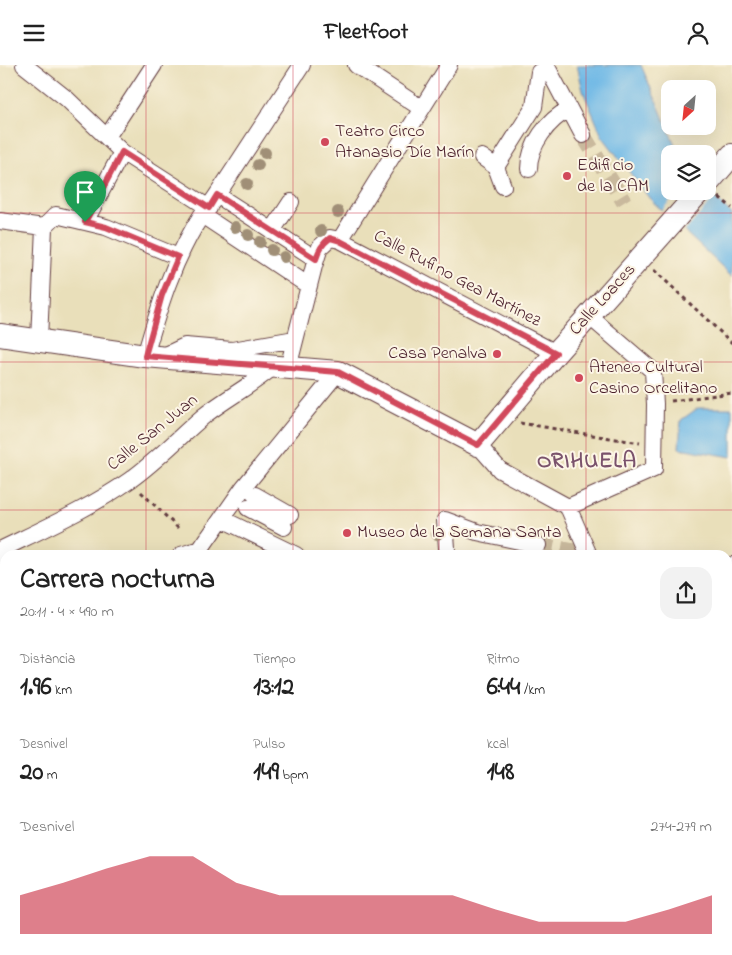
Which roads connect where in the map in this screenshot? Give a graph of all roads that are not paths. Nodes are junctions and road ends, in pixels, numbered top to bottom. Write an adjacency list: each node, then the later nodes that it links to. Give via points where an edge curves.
1 (24, 65): 10 (street)
2 (154, 65): 10 (street)
3 (302, 65): 19 (street)
4 (356, 65): 7 (street)
5 (449, 65): 7 (street)
6 (546, 65): 8 (street)
7 (421, 108): 24 (street)
8 (562, 110): 9 (street); 14 (street); 14 (street, via 551,112 545,120 546,113 534,107)
9 (583, 135)
10 (107, 137): 11 (street)
11 (122, 152): 19 (street); 21 (street)
12 (732, 155): 15 (street, Calle Loaces)
13 (482, 157): 14 (street)
14 (516, 160): 16 (street)
15 (716, 178)
16 (503, 186)
17 (696, 200): 28 (street, Calle Loaces)
18 (290, 202): 23 (street)
19 (209, 206): 23 (street); 25 (street); 27 (street)
20 (0, 221): 22 (street)
21 (85, 222): 22 (street, via 56,215); 25 (street, via 106,227)
22 (44, 227): 31 (street)
23 (272, 231): 26 (street)
24 (340, 241): 26 (street, via 330,238 320,247); 32 (street, Calle Rufino Gea Martínez)
25 (178, 257): 33 (street, via 162,295)
26 (316, 259): 27 (street)
27 (309, 286): 30 (street)
28 (589, 316): 32 (street, Calle Loaces); 38 (street, via 653,371 654,469)
29 (0, 335): 31 (street)
30 (295, 339): 33 (street, via 232,350 185,346); 34 (street)
31 (39, 340): 33 (street)
32 (556, 353): 36 (street, Calle Loaces)
33 (154, 356): 34 (street)
34 (280, 368): 35 (street); 43 (street, Calle San Juan, via 206,415 129,481)
35 (338, 372): 36 (street); 39 (street, via 243,488)
36 (478, 445): 38 (street, via 500,470)
37 (252, 502): 40 (street, via 284,522)
38 (568, 507): 46 (street)
39 (222, 519): 40 (street); 44 (street)
40 (274, 545): 45 (street)
41 (538, 545): 42 (street, via 445,520)
42 (447, 548)
43 (0, 550)
44 (203, 550)
45 (285, 550)
46 (585, 550)

